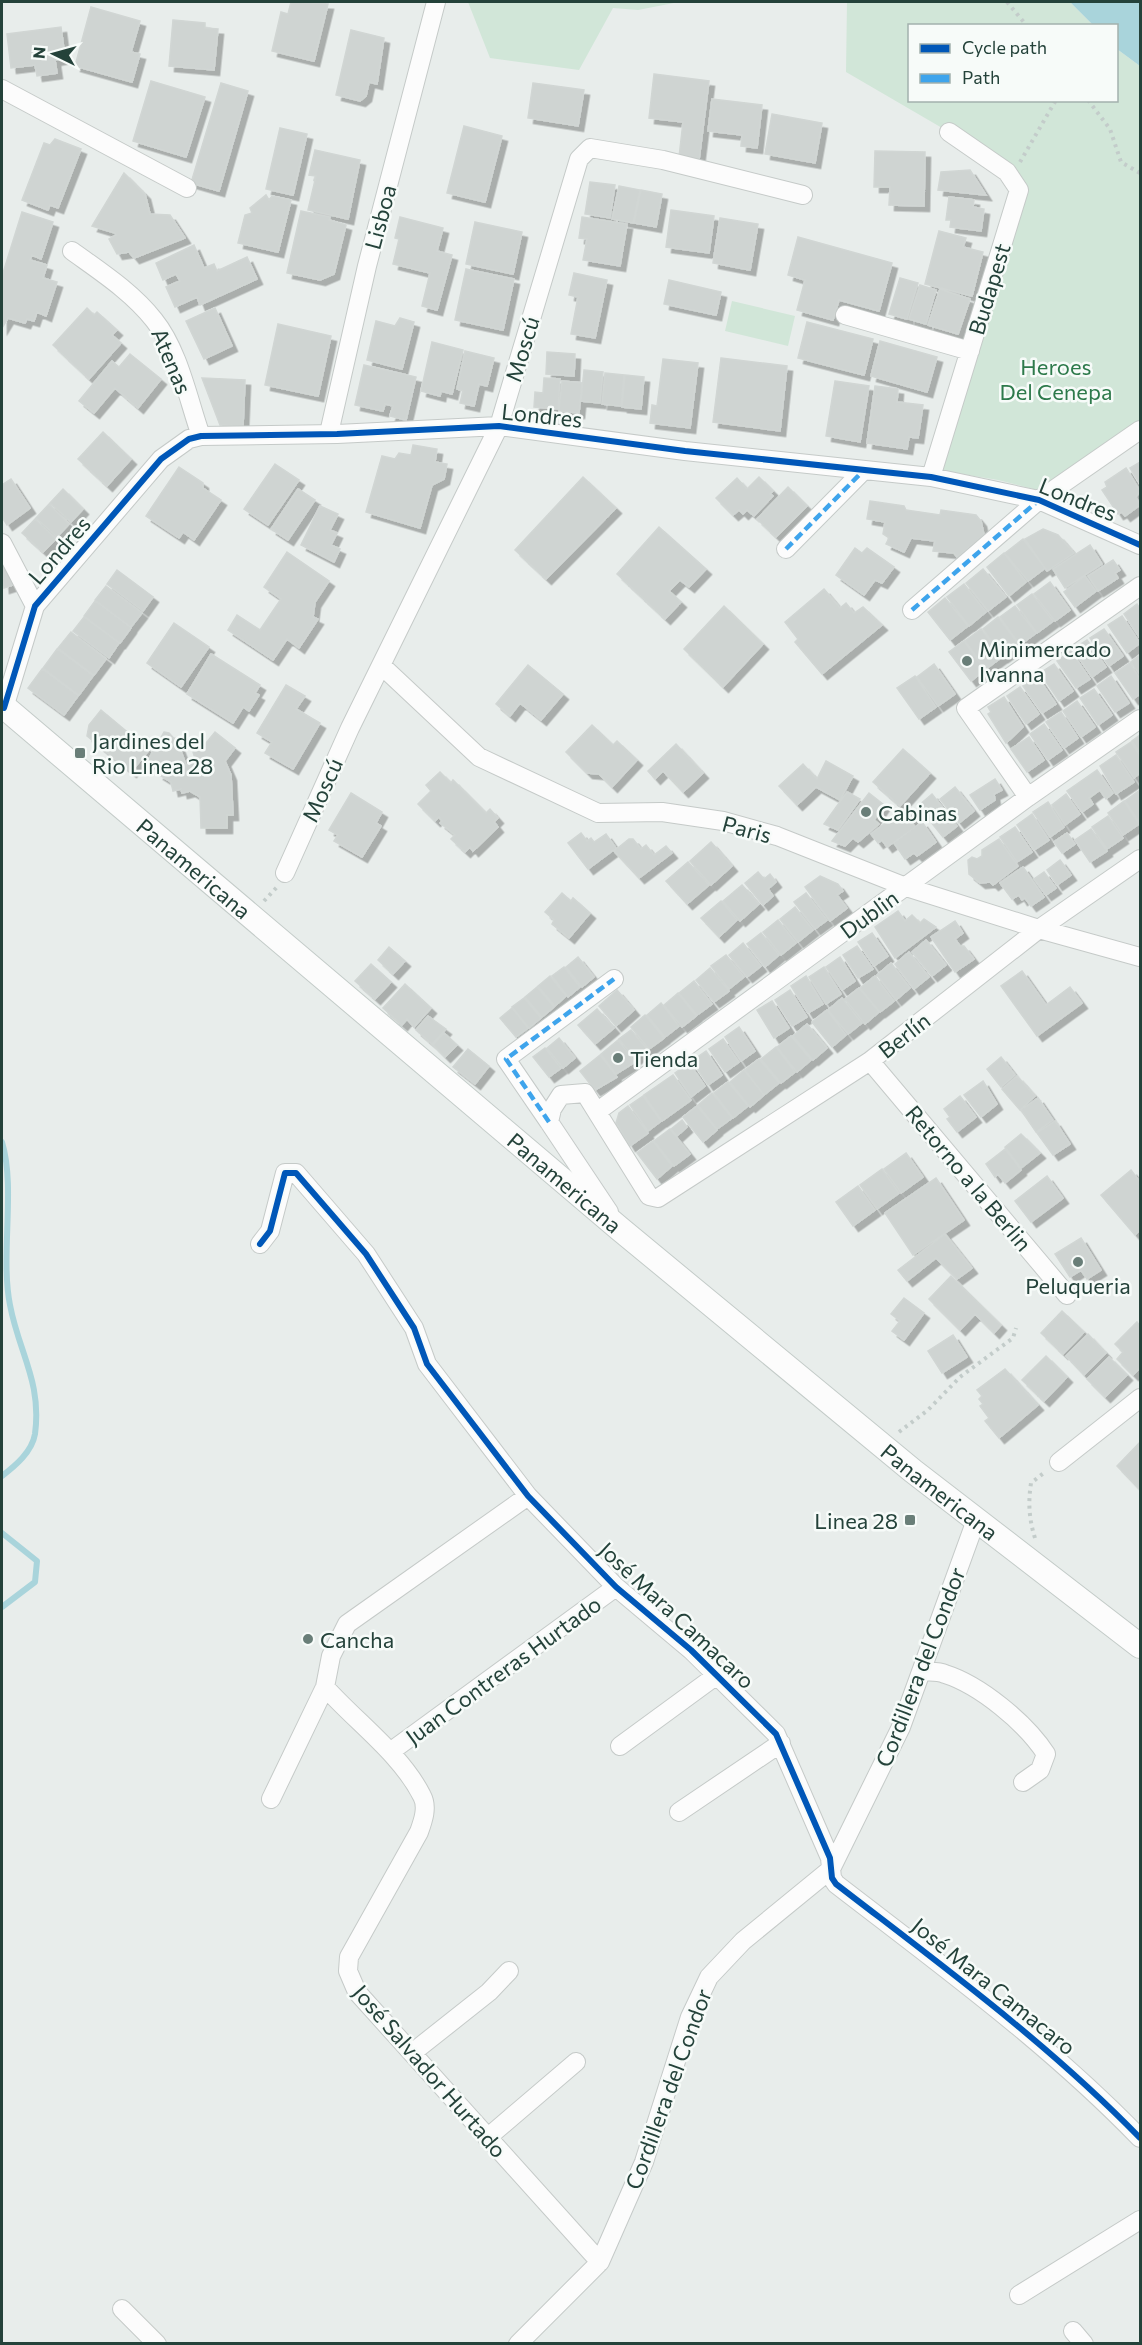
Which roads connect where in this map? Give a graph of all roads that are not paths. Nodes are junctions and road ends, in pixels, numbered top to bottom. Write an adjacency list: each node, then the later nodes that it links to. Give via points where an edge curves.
1 (436, 2): 11 (street, Lisboa, via 367,266)
2 (2, 89): 4 (street)
3 (949, 132): 8 (street, Budapest, via 1006,172 1019,190)
4 (187, 188)
5 (803, 195): 9 (street, Moscú, via 663,160 590,148 584,151)
6 (72, 251): 12 (street, Atenas, via 134,297 156,321 172,352)
7 (845, 315): 8 (street)
8 (970, 351): 14 (street, Budapest)
9 (499, 426): 11 (street, Londres); 13 (street, Londres); 22 (street, Moscú)
10 (1140, 430): 15 (street)
11 (329, 433): 12 (street, Londres)
12 (201, 436): 20 (street, Londres, via 189,439 161,459)
13 (864, 470): 14 (street, Londres); 18 (street)
14 (931, 477): 15 (street, Londres)
15 (1039, 500): 17 (street, Londres); 21 (street)
16 (2, 543): 20 (street)
17 (1140, 545)
18 (786, 549)
19 (1140, 586): 25 (street, via 966,708)
20 (36, 606): 23 (street, Londres)
21 (912, 610)
22 (382, 666): 27 (street, Moscú); 28 (street, Paris, via 479,757 598,813 662,812 723,821 777,836)
23 (3, 707): 35 (main road, Panamericana)
24 (1140, 718): 25 (street, Dublin)
25 (1028, 797): 28 (street, Dublin)
26 (1140, 859): 29 (street, Berlín)
27 (285, 873)
28 (906, 886): 29 (street, Paris); 33 (street, Dublin)
29 (1039, 929): 30 (street, Paris); 32 (street, Berlín)
30 (1140, 957)
31 (614, 979): 34 (street, via 506,1059)
32 (870, 1061): 33 (street, Berlín, via 658,1198 649,1196); 37 (street, Retorno a la Berlin)
33 (598, 1111): 34 (street, via 585,1094 561,1095)
34 (549, 1122): 35 (street)
35 (620, 1228): 41 (main road, Panamericana)
36 (260, 1244): 40 (street, José Mara Camacaro, via 270,1231 285,1173 296,1173 366,1254 414,1328 427,1365)
37 (1067, 1295)
38 (1140, 1398): 39 (street)
39 (1059, 1462)
40 (528, 1496): 42 (street, José Mara Camacaro); 46 (street, via 345,1626 326,1670)
41 (976, 1520): 43 (main road, Panamericana); 44 (street, Cordillera del Condor)
42 (616, 1587): 45 (street, José Mara Camacaro); 49 (street, Juan Contreras Hurtado)
43 (1140, 1646)
44 (922, 1671): 50 (street, via 945,1673 980,1692 1032,1732 1046,1754 1040,1770); 53 (street, Cordillera del Condor, via 902,1727)
45 (717, 1675): 47 (street, José Mara Camacaro); 48 (street)
46 (325, 1687): 49 (street, José Salvador Hurtado); 51 (street)
47 (781, 1743): 52 (street); 53 (street, José Mara Camacaro, via 830,1858)
48 (620, 1746)
49 (390, 1752): 55 (street, José Salvador Hurtado, via 423,1797 423,1822 349,1957 348,1971 357,1992)
50 (1023, 1782)
51 (271, 1799)
52 (679, 1812)
53 (831, 1869): 58 (street, José Mara Camacaro, via 836,1884 980,1994 1087,2086); 60 (street, Cordillera del Condor, via 743,1941 709,1977 690,2017 644,2162)
54 (509, 1971): 55 (street, via 489,1992)
55 (412, 2053): 57 (street, José Salvador Hurtado)
56 (576, 2062): 57 (street)
57 (487, 2138): 60 (street, José Salvador Hurtado)
58 (1140, 2138)
59 (1140, 2220): 61 (street)
60 (600, 2262): 64 (street, Cordillera del Condor)
61 (1019, 2295)
62 (122, 2309): 63 (street)
63 (157, 2343)
64 (518, 2343)

